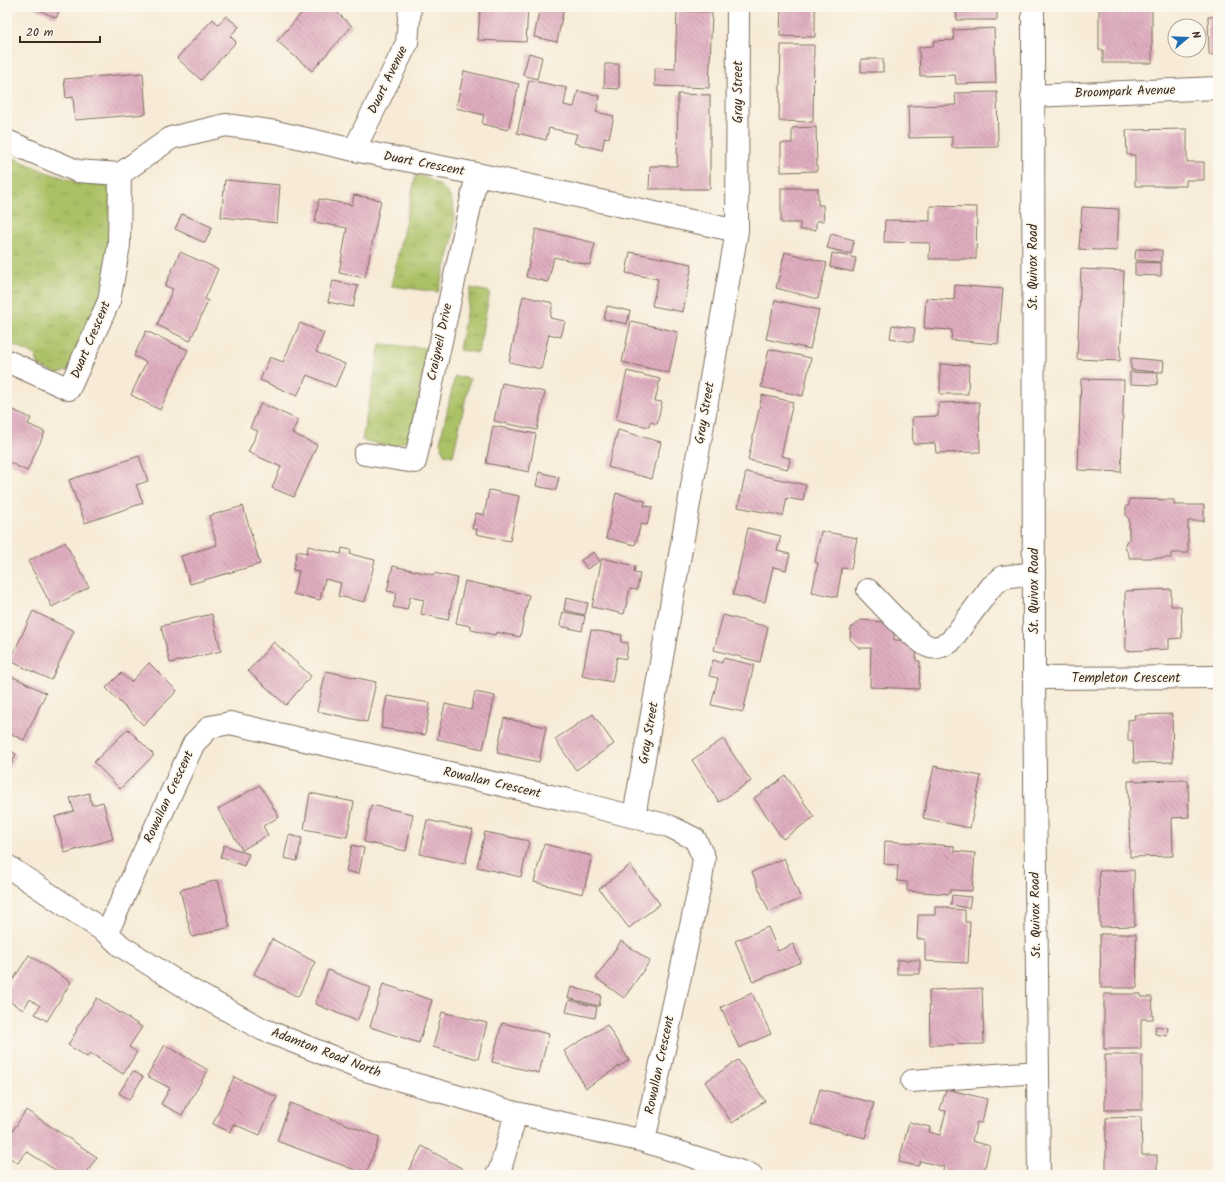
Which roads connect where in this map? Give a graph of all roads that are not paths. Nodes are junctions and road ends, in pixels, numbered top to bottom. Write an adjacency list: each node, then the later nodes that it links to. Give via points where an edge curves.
1 (410, 7): 7 (street, Duart Avenue, via 407,43)
2 (738, 7): 10 (street, Gray Street)
3 (1033, 7): 5 (street, St. Quivox Road)
4 (1218, 88): 5 (street, Broompark Avenue)
5 (1032, 96): 13 (street, St. Quivox Road)
6 (7, 141): 8 (street, via 77,171)
7 (354, 150): 8 (street, Duart Crescent, via 276,132 226,125 171,138); 9 (street, Duart Crescent)
8 (120, 174): 11 (street, Duart Crescent, via 119,245 109,302 69,389)
9 (477, 174): 10 (street, Duart Crescent); 12 (street, Craigneil Drive, via 414,462)
10 (737, 231): 17 (street, Gray Street)
11 (7, 361)
12 (365, 454)
13 (1034, 573): 14 (street, via 1003,577 991,586 950,642 943,646 930,647 918,641); 16 (street, St. Quivox Road)
14 (868, 590)
15 (1218, 677): 16 (street, Templeton Crescent)
16 (1034, 678): 20 (street, St. Quivox Road)
17 (634, 816): 19 (street, Rowallan Crescent, via 230,723 210,727 194,743); 23 (street, Rowallan Crescent, via 669,826 695,839 704,858)
18 (9, 871): 19 (street, Adamton Road North)
19 (107, 933): 22 (street, Adamton Road North, via 121,946 187,988 262,1029 362,1069)
20 (1038, 1072): 21 (street); 26 (street, St. Quivox Road)
21 (912, 1080)
22 (516, 1112): 23 (street, Adamton Road North); 24 (street)
23 (644, 1141): 25 (street, Adamton Road North)
24 (497, 1175)
25 (751, 1175)
26 (1039, 1175)

